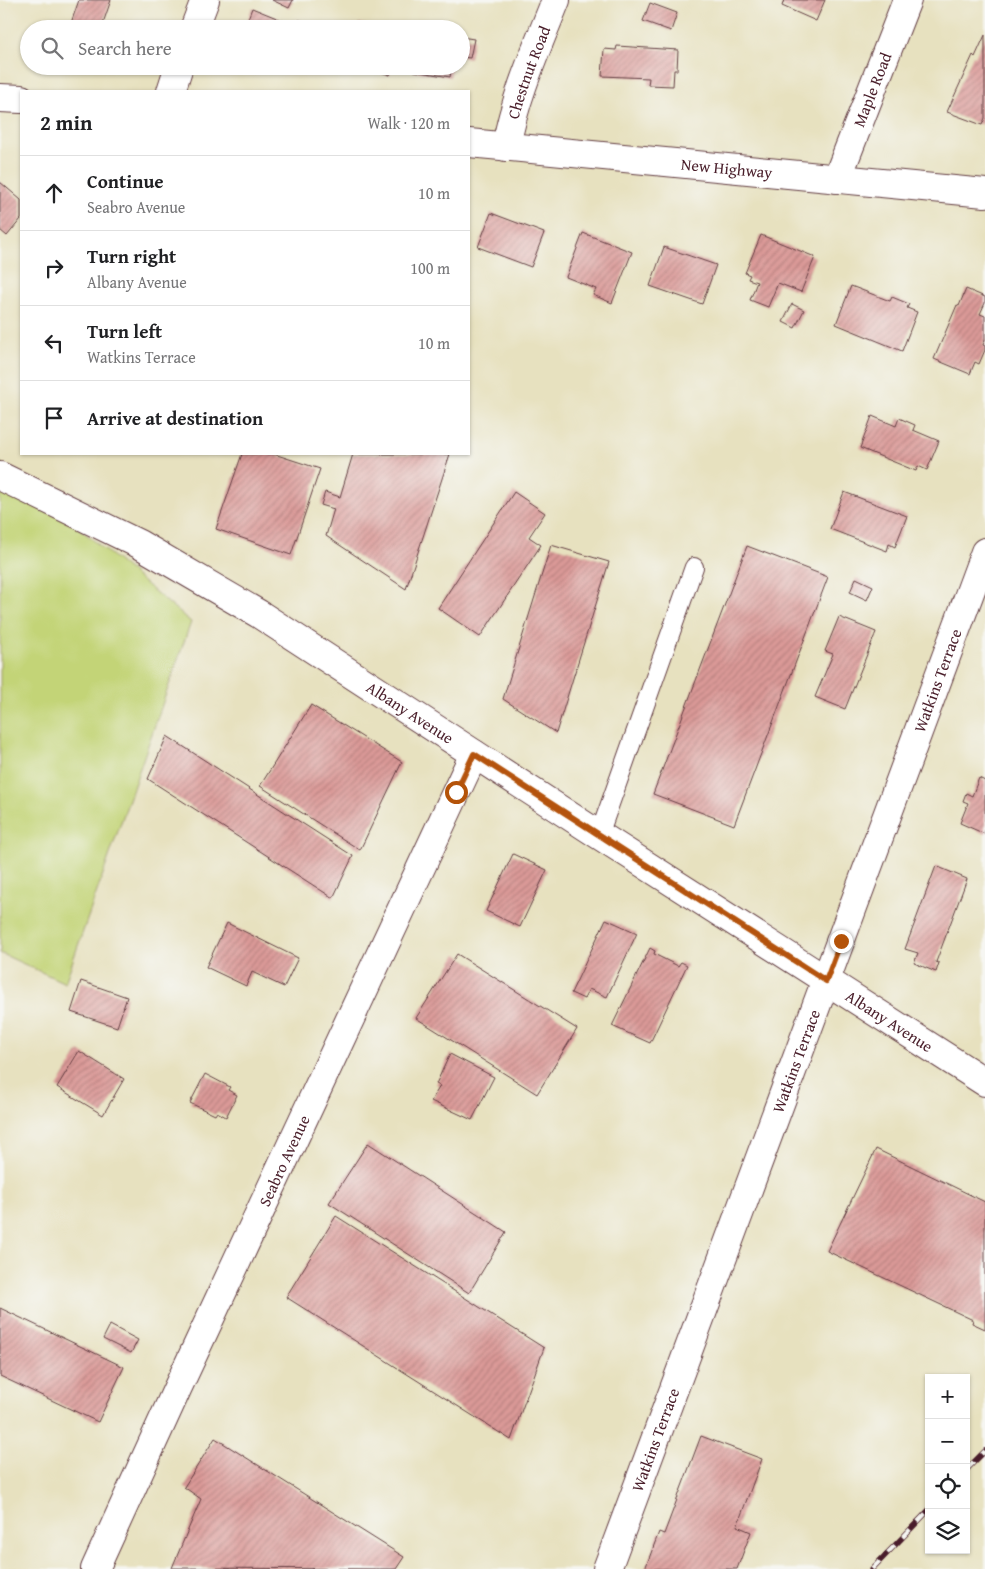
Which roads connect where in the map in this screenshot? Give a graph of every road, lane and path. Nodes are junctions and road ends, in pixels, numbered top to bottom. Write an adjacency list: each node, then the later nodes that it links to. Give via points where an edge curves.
1 (205, 0): 4 (street)
2 (556, 0): 10 (street, Chestnut Road, via 520,94)
3 (907, 0): 11 (street, Maple Road)
4 (197, 20)
5 (176, 75): 6 (street)
6 (171, 90)
7 (0, 98): 8 (street)
8 (20, 99)
9 (470, 143): 10 (street, New Highway)
10 (506, 147): 11 (street, New Highway)
11 (837, 179): 12 (street, New Highway)
12 (985, 193)
13 (0, 476): 16 (street, Albany Avenue, via 115,531 198,578)
14 (985, 552): 18 (street, Watkins Terrace)
15 (694, 567): 17 (lane)
16 (474, 754): 17 (street, Albany Avenue); 20 (street, Seabro Avenue)
17 (599, 835): 18 (street, Albany Avenue)
18 (826, 981): 19 (street, Albany Avenue); 21 (street, Watkins Terrace)
19 (985, 1082)
20 (95, 1569)
21 (608, 1569)

